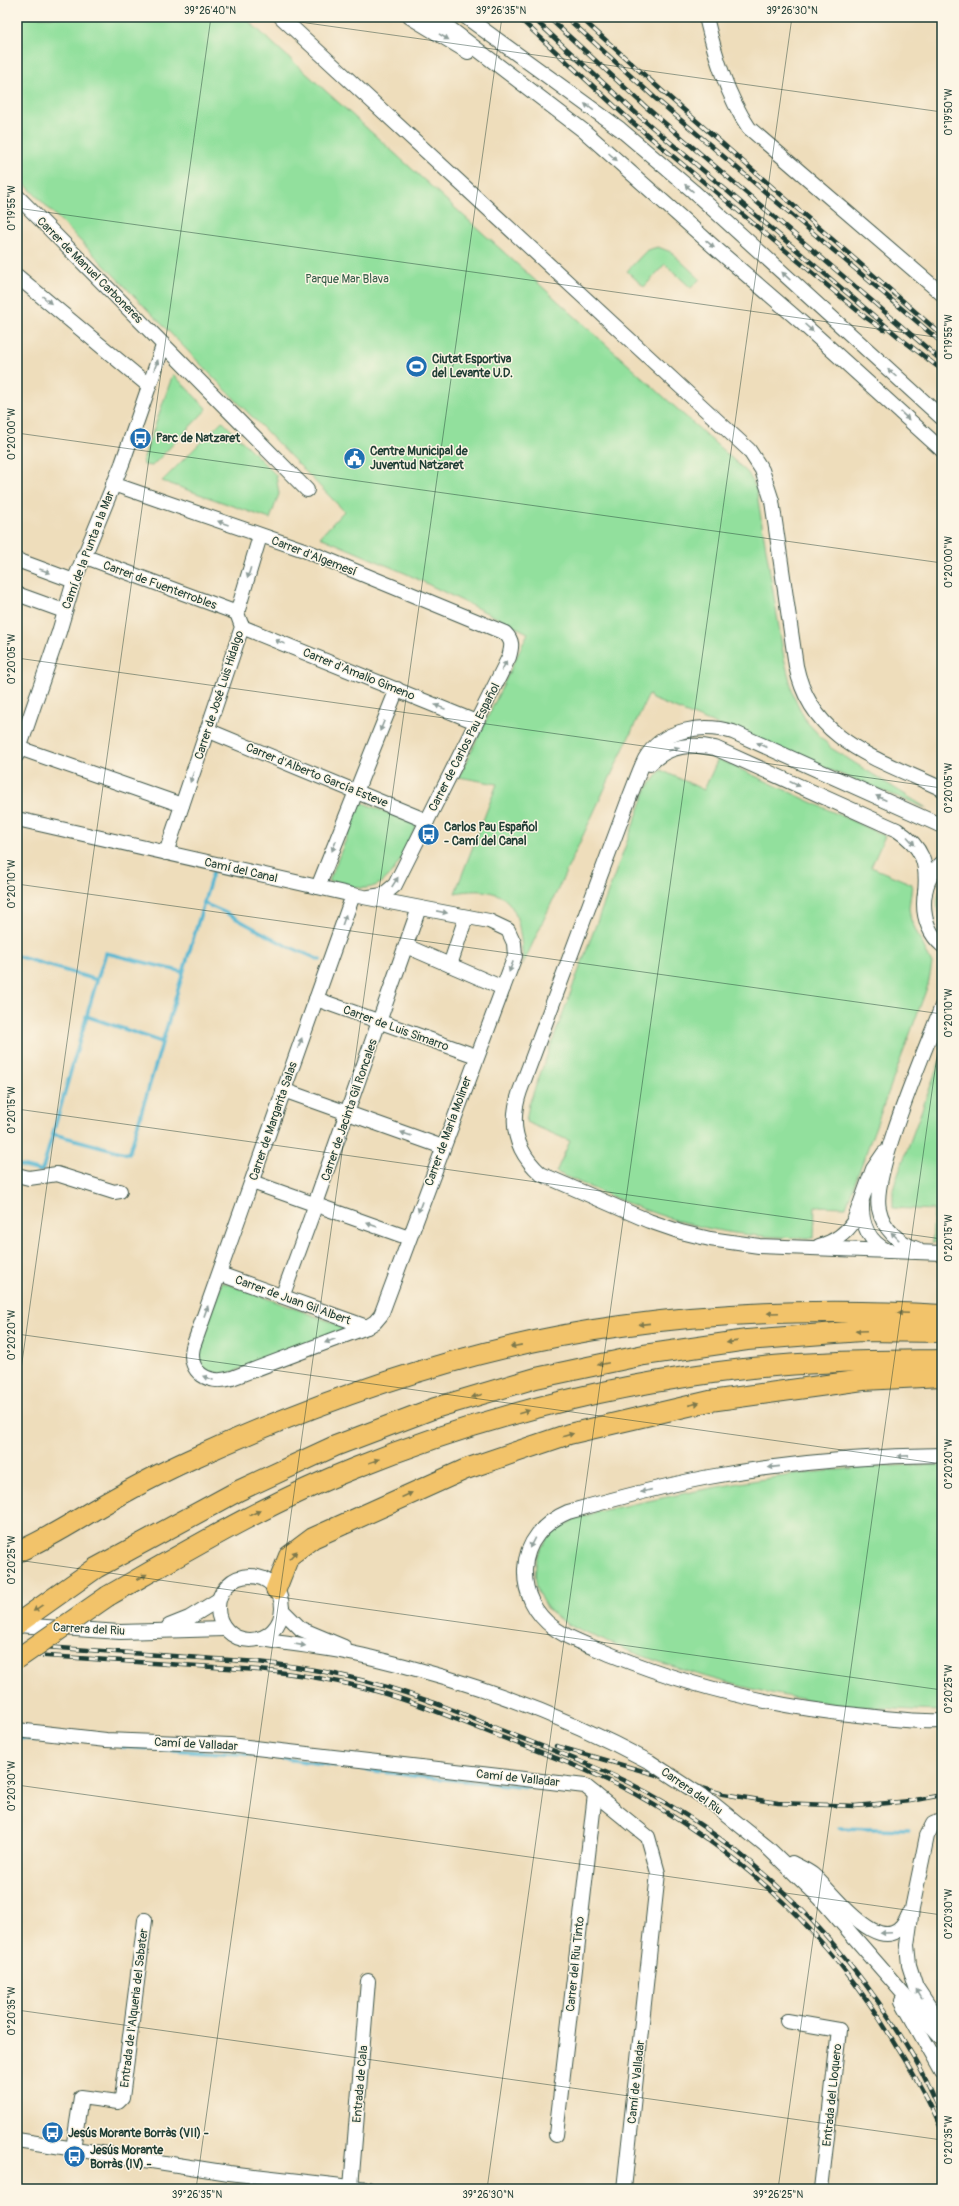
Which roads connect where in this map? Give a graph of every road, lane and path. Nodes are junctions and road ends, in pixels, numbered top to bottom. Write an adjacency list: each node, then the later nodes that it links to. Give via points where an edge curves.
1 (281, 17): 31 (street, via 749,450 762,470 772,501 796,666 808,701 836,736)
2 (410, 17): 8 (street, one-way to 8)
3 (435, 17): 8 (street)
4 (466, 17): 7 (street)
5 (476, 17): 7 (street)
6 (706, 17): 11 (street, via 728,88 749,128)
7 (512, 52): 14 (street, one-way to 7, via 620,129)
8 (537, 94): 15 (street, one-way to 15, via 584,131 802,322)
9 (17, 196): 12 (street, Carrer de Manuel Carboneres)
10 (17, 276): 13 (street, one-way to 13)
11 (942, 294)
12 (163, 346): 13 (street, Camí de la Punta a la Mar, one-way to 12); 17 (street)
13 (148, 385): 16 (street, Camí de la Punta a la Mar)
14 (942, 418)
15 (942, 450)
16 (113, 484): 18 (street, Carrer d'Algemesí, one-way to 16); 19 (street, Camí de la Punta a la Mar)
17 (307, 490)
18 (260, 536): 24 (street, Carrer de José Luis Hidalgo, one-way to 24); 26 (street, Carrer d'Algemesí, via 319,556 505,633)
19 (83, 556): 21 (street, Camí de la Punta a la Mar); 24 (street, Carrer de Fuenterrobles)
20 (17, 560): 21 (street, one-way to 21)
21 (74, 581): 23 (street, Camí de la Punta a la Mar)
22 (17, 594): 23 (street)
23 (64, 611): 30 (street, Camí de la Punta a la Mar, via 60,632)
24 (237, 613): 25 (street, Carrer de José Luis Hidalgo)
25 (242, 627): 27 (street, Carrer d'Amalio Gimeno, one-way to 25); 29 (street, Carrer de José Luis Hidalgo)
26 (511, 639): 28 (street, Carrer de Carlos Pau Español, one-way to 26, via 509,657)
27 (397, 689): 28 (street, Carrer d'Amalio Gimeno, one-way to 27); 32 (street, one-way to 32)
28 (476, 722): 36 (street, Carrer de Carlos Pau Español)
29 (207, 730): 32 (street, Carrer d'Alberto García Esteve); 34 (street, Carrer de José Luis Hidalgo, one-way to 34)
30 (18, 752): 34 (street, via 66,764)
31 (942, 789)
32 (356, 791): 36 (street, Carrer d'Alberto García Esteve); 40 (street, one-way to 40)
33 (630, 796): 37 (street, one-way to 33, via 733,732 712,728 679,732 652,750 645,760); 41 (street, one-way to 41, via 649,764 662,754 690,745 715,748 908,836 926,865); 65 (street, via 515,1104 514,1133 518,1145 531,1166 552,1180 681,1232 759,1246)
34 (182, 805): 38 (street, Carrer de José Luis Hidalgo)
35 (17, 819): 38 (street, Camí del Canal)
36 (426, 821): 42 (street, Carrer de Carlos Pau Español, one-way to 36, via 383,895 394,885)
37 (942, 826)
38 (166, 853): 40 (street, Camí del Canal)
39 (942, 863): 41 (street, via 930,878)
40 (318, 887): 42 (street, Camí del Canal)
41 (925, 893): 47 (street, via 924,910 929,927)
42 (358, 896): 43 (street, Camí del Canal); 50 (street, Carrer de Margarita Salas, one-way to 42)
43 (419, 908): 44 (street, Camí del Canal, one-way to 44); 46 (street, Carrer de Jacinta Gil Roncales)
44 (466, 917): 45 (street, Camí del Canal, via 489,921); 48 (street)
45 (508, 930): 49 (street, Carrer de María Moliner, one-way to 49, via 514,943 515,956)
46 (406, 946): 48 (street); 52 (street, Carrer de Jacinta Gil Roncales)
47 (941, 947)
48 (450, 965): 49 (street)
49 (503, 988): 53 (street, Carrer de María Moliner)
50 (316, 999): 52 (street, Carrer de Luis Simarro); 54 (street, Carrer de Margarita Salas, one-way to 50)
51 (942, 1006): 56 (street)
52 (380, 1022): 53 (street, Carrer de Luis Simarro); 55 (street, Carrer de Jacinta Gil Roncales)
53 (476, 1056): 57 (street, Carrer de María Moliner)
54 (283, 1090): 55 (street); 59 (street, Carrer de Margarita Salas)
55 (348, 1113): 57 (street, one-way to 55); 62 (street, Carrer de Jacinta Gil Roncales)
56 (892, 1141): 61 (street, via 873,1170); 67 (street, one-way to 56, via 899,1241 880,1214 878,1197)
57 (443, 1147): 64 (street, Carrer de María Moliner, one-way to 64)
58 (17, 1175): 60 (street, via 28,1178 57,1174 114,1192)
59 (252, 1182): 64 (street, one-way to 59); 68 (street, Carrer de Margarita Salas)
60 (120, 1191)
61 (863, 1196): 65 (street, via 849,1229 835,1241); 66 (street, via 862,1216 868,1234 874,1242)
62 (317, 1198)
63 (313, 1212): 69 (street)
64 (409, 1238): 71 (street, Carrer de María Moliner, via 380,1315)
65 (812, 1248): 66 (street)
66 (889, 1251): 67 (street)
67 (936, 1253)
68 (220, 1274): 71 (street, Carrer de Juan Gil Albert); 71 (street, Carrer de Margarita Salas, one-way to 68, via 223,1381 206,1378 198,1373 192,1359 193,1347)
69 (285, 1288)
70 (942, 1315): 76 (highway, one-way to 76, via 860,1311 741,1314 620,1326 511,1347 423,1370 309,1408 187,1461 118,1496 33,1546)
71 (367, 1327)
72 (942, 1332): 80 (highway, one-way to 80, via 861,1331 747,1340 644,1355 536,1378 442,1406 336,1446 238,1491 96,1568)
73 (942, 1360): 85 (highway, one-way to 73, bridge, via 108,1596 248,1517 354,1468 443,1436 547,1405 648,1383 753,1368 862,1361)
74 (942, 1376): 77 (highway, one-way to 74, via 289,1556 312,1538 466,1469 569,1434 710,1401 863,1380)
75 (942, 1455): 86 (street, one-way to 86, via 883,1456 752,1470 708,1477 574,1510 557,1517 538,1533 528,1553 525,1567 528,1596 534,1608 555,1629 599,1650 654,1671 727,1693 798,1709)
76 (17, 1552)
77 (276, 1589): 78 (street, via 262,1578 244,1576 228,1584); 79 (street)
78 (218, 1600): 81 (street, Carrera del Riu, via 189,1618); 82 (street, via 218,1615)
79 (282, 1610): 83 (street, via 276,1627); 84 (street, Carrera del Riu, via 301,1629)
80 (17, 1624): 81 (street, Carrera del Riu, via 120,1632)
81 (162, 1629): 82 (street, Carrera del Riu)
82 (224, 1629): 83 (street, via 241,1640)
83 (262, 1639): 84 (street, Carrera del Riu, one-way to 84)
84 (369, 1656): 90 (street, Carrera del Riu, bridge, via 459,1681 544,1710 586,1728 650,1762 711,1802)
85 (17, 1660)
86 (942, 1721)
87 (17, 1730): 88 (street, Camí de Valladar, via 106,1740 230,1745 564,1783 585,1786)
88 (595, 1794): 99 (street, Carrer del Riu Tinto); 104 (street, Camí de Valladar, via 648,1837 658,1873)
89 (942, 1820): 91 (street, via 933,1824 927,1836)
90 (768, 1848): 91 (street, one-way to 90, via 907,1921 898,1930 888,1934 876,1933 865,1926 812,1875); 93 (street, Carrera del Riu, via 820,1898)
91 (912, 1908): 96 (street, one-way to 91, via 922,1999 912,1976 907,1945)
92 (146, 1920): 101 (street, Entrada de l'Alqueria del Sabater, via 122,2098 118,2102 81,2097)
93 (888, 1976): 97 (street, Carrera del Riu); 98 (street)
94 (368, 1981): 102 (street, Entrada de Cala)
95 (787, 2022): 105 (street, Entrada del Lloquero, via 839,2030)
96 (942, 2026)
97 (942, 2038)
98 (942, 2072)
99 (556, 2135)
100 (17, 2140): 101 (street)
101 (73, 2149): 102 (street, via 229,2173)
102 (351, 2187): 103 (street)
103 (368, 2189)
104 (624, 2189)
105 (821, 2189)

